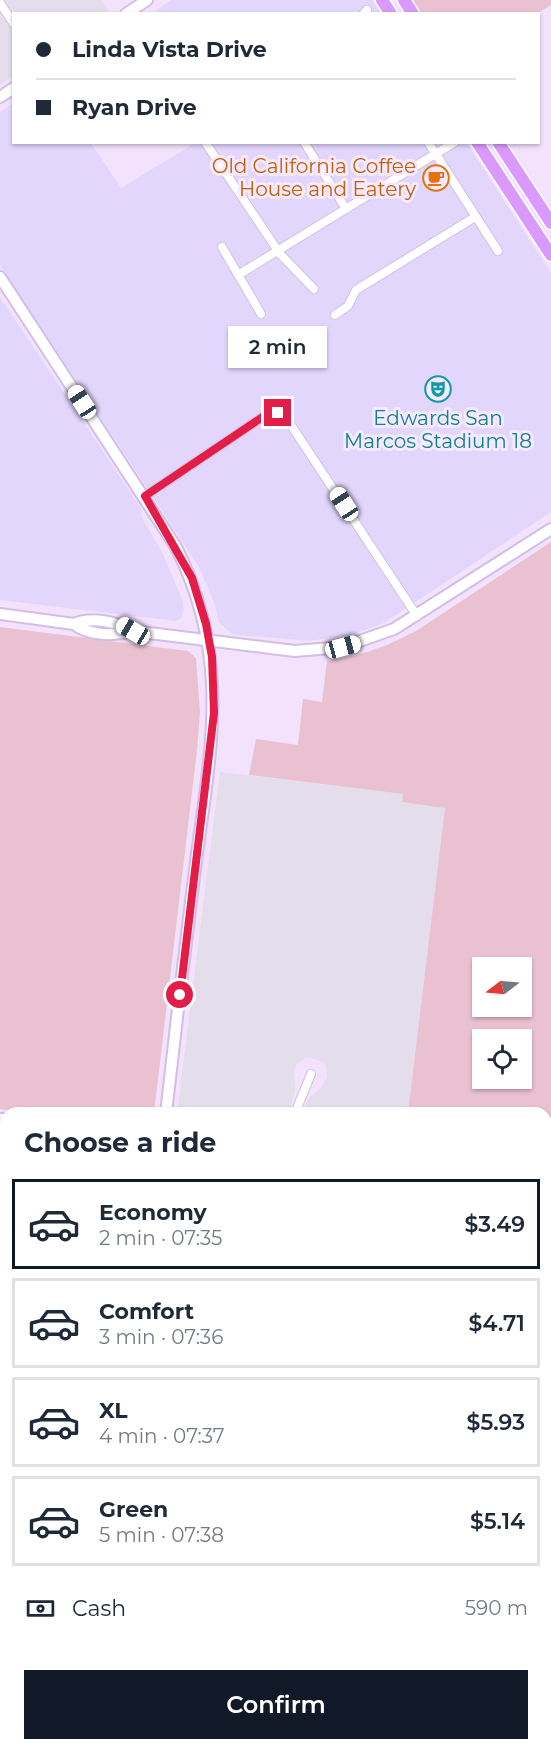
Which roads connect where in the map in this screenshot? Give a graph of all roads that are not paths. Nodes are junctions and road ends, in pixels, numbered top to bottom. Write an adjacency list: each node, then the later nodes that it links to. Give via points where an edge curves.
1 (147, 0): 3 (main road)
2 (0, 3): 4 (street)
3 (129, 12)
4 (12, 21)
5 (207, 144): 16 (street)
6 (305, 144): 12 (street)
7 (429, 144): 11 (street)
8 (452, 144): 11 (street)
9 (478, 144): 18 (main road)
10 (499, 144): 14 (main road)
11 (436, 154): 12 (street); 13 (street)
12 (346, 209): 16 (street)
13 (475, 217): 17 (street); 23 (street, via 356,290 348,306)
14 (551, 223)
15 (222, 247): 19 (street)
16 (278, 251): 19 (street); 21 (street)
17 (498, 251)
18 (551, 255)
19 (238, 275): 22 (street)
20 (0, 277): 24 (main road)
21 (314, 289)
22 (261, 314)
23 (335, 315)
24 (145, 496): 27 (street, via 264,416 278,413 290,421); 28 (main road, via 192,578)
25 (551, 529): 27 (main road)
26 (0, 614): 28 (main road, via 74,624 84,620 120,624 133,631)
27 (417, 616): 28 (main road, via 374,638 343,647 273,649)
28 (209, 640): 30 (main road, via 214,713)
29 (311, 1074): 31 (street)
30 (167, 1107)
31 (297, 1107)

